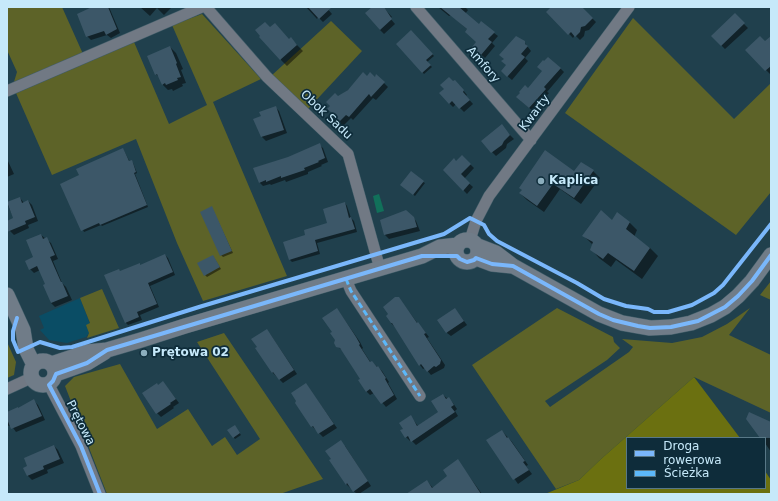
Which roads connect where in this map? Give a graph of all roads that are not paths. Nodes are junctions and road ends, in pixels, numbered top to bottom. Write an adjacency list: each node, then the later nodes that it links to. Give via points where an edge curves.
1 (202, 7): 5 (street)
2 (206, 7): 9 (street, Obok Sadu, via 267,77 348,154)
3 (416, 7): 6 (street, Amfory)
4 (629, 7): 6 (street, Kwarty)
5 (7, 92)
6 (531, 140): 7 (street, Kwarty, via 489,196 476,222)
7 (468, 249): 8 (street, via 492,264 513,266 606,317 631,325 660,328 698,321 725,307 752,281); 9 (street, via 440,247 422,256)
8 (771, 255)
9 (380, 269): 10 (street)
10 (346, 279): 12 (street, via 108,350 87,352); 14 (street, via 351,291)
11 (7, 295): 12 (street, Prętowa, via 23,330 26,349)
12 (44, 371): 13 (street); 15 (street, Prętowa, via 81,446)
13 (7, 389)
14 (420, 396)
15 (100, 494)

